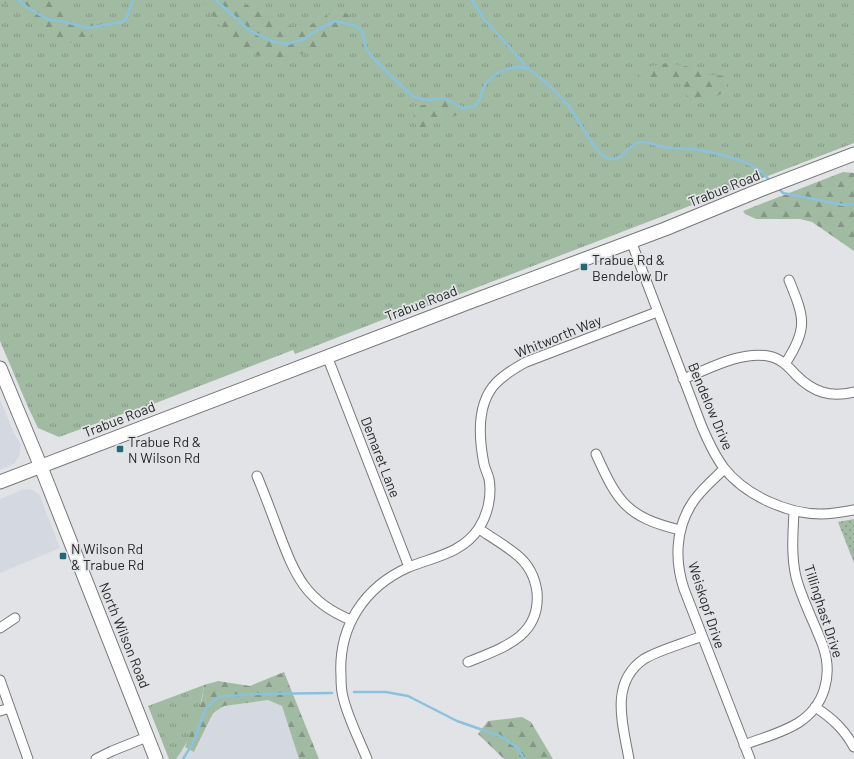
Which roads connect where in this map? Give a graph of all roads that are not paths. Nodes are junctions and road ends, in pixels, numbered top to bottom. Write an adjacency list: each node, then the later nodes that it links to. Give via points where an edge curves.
1 (854, 154): 2 (main road, Trabue Road)
2 (631, 241): 4 (street, Bendelow Drive); 5 (main road, Trabue Road)
3 (789, 280): 6 (street, via 802,315 802,324 799,339)
4 (657, 312): 8 (street, Bendelow Drive); 17 (street, Whitworth Way, via 526,362 495,384 486,400 481,419 480,435 490,489)
5 (327, 356): 11 (main road, Trabue Road); 19 (street, Demaret Lane)
6 (785, 364): 8 (street, via 769,356 747,355); 9 (street, via 817,391 837,394)
7 (0, 368): 11 (main road, North Wilson Road)
8 (683, 378): 12 (street, Bendelow Drive, via 712,449)
9 (854, 392)
10 (596, 454): 18 (street, via 605,476 626,506 648,521)
11 (41, 467): 14 (main road, Trabue Road); 29 (main road, North Wilson Road)
12 (724, 469): 16 (street, Bendelow Drive, via 756,496); 18 (street, Weiskopf Drive, via 690,506)
13 (257, 476): 21 (street, via 299,579 310,594 324,606)
14 (0, 482)
15 (854, 510): 16 (street, Bendelow Drive, via 820,514)
16 (794, 511): 26 (street, Tillinghast Drive, via 792,547 796,579 828,664 824,690)
17 (479, 529): 19 (street, Whitworth Way, via 450,553); 24 (street, via 517,555 531,571 536,587 537,605 531,622 520,637 504,647)
18 (680, 530): 23 (street, Weiskopf Drive, via 680,575)
19 (409, 567): 21 (street, Whitworth Way, via 388,579 366,598)
20 (15, 618): 22 (street)
21 (351, 620): 35 (street, Whitworth Way, via 341,656 343,696)
22 (0, 628)
23 (702, 636): 30 (street, Weiskopf Drive); 36 (street, via 644,659 626,679 622,691 621,718)
24 (468, 662)
25 (0, 680): 27 (street)
26 (815, 707): 30 (street, Tillinghast Drive, via 798,723); 31 (street, via 833,719)
27 (10, 708): 28 (street); 32 (street)
28 (0, 711)
29 (148, 738): 33 (street); 34 (main road, North Wilson Road)
30 (744, 745): 37 (street, Weiskopf Drive)
31 (854, 747)
32 (28, 759)
33 (96, 759)
34 (156, 759)
35 (367, 759)
36 (629, 759)
37 (750, 759)

